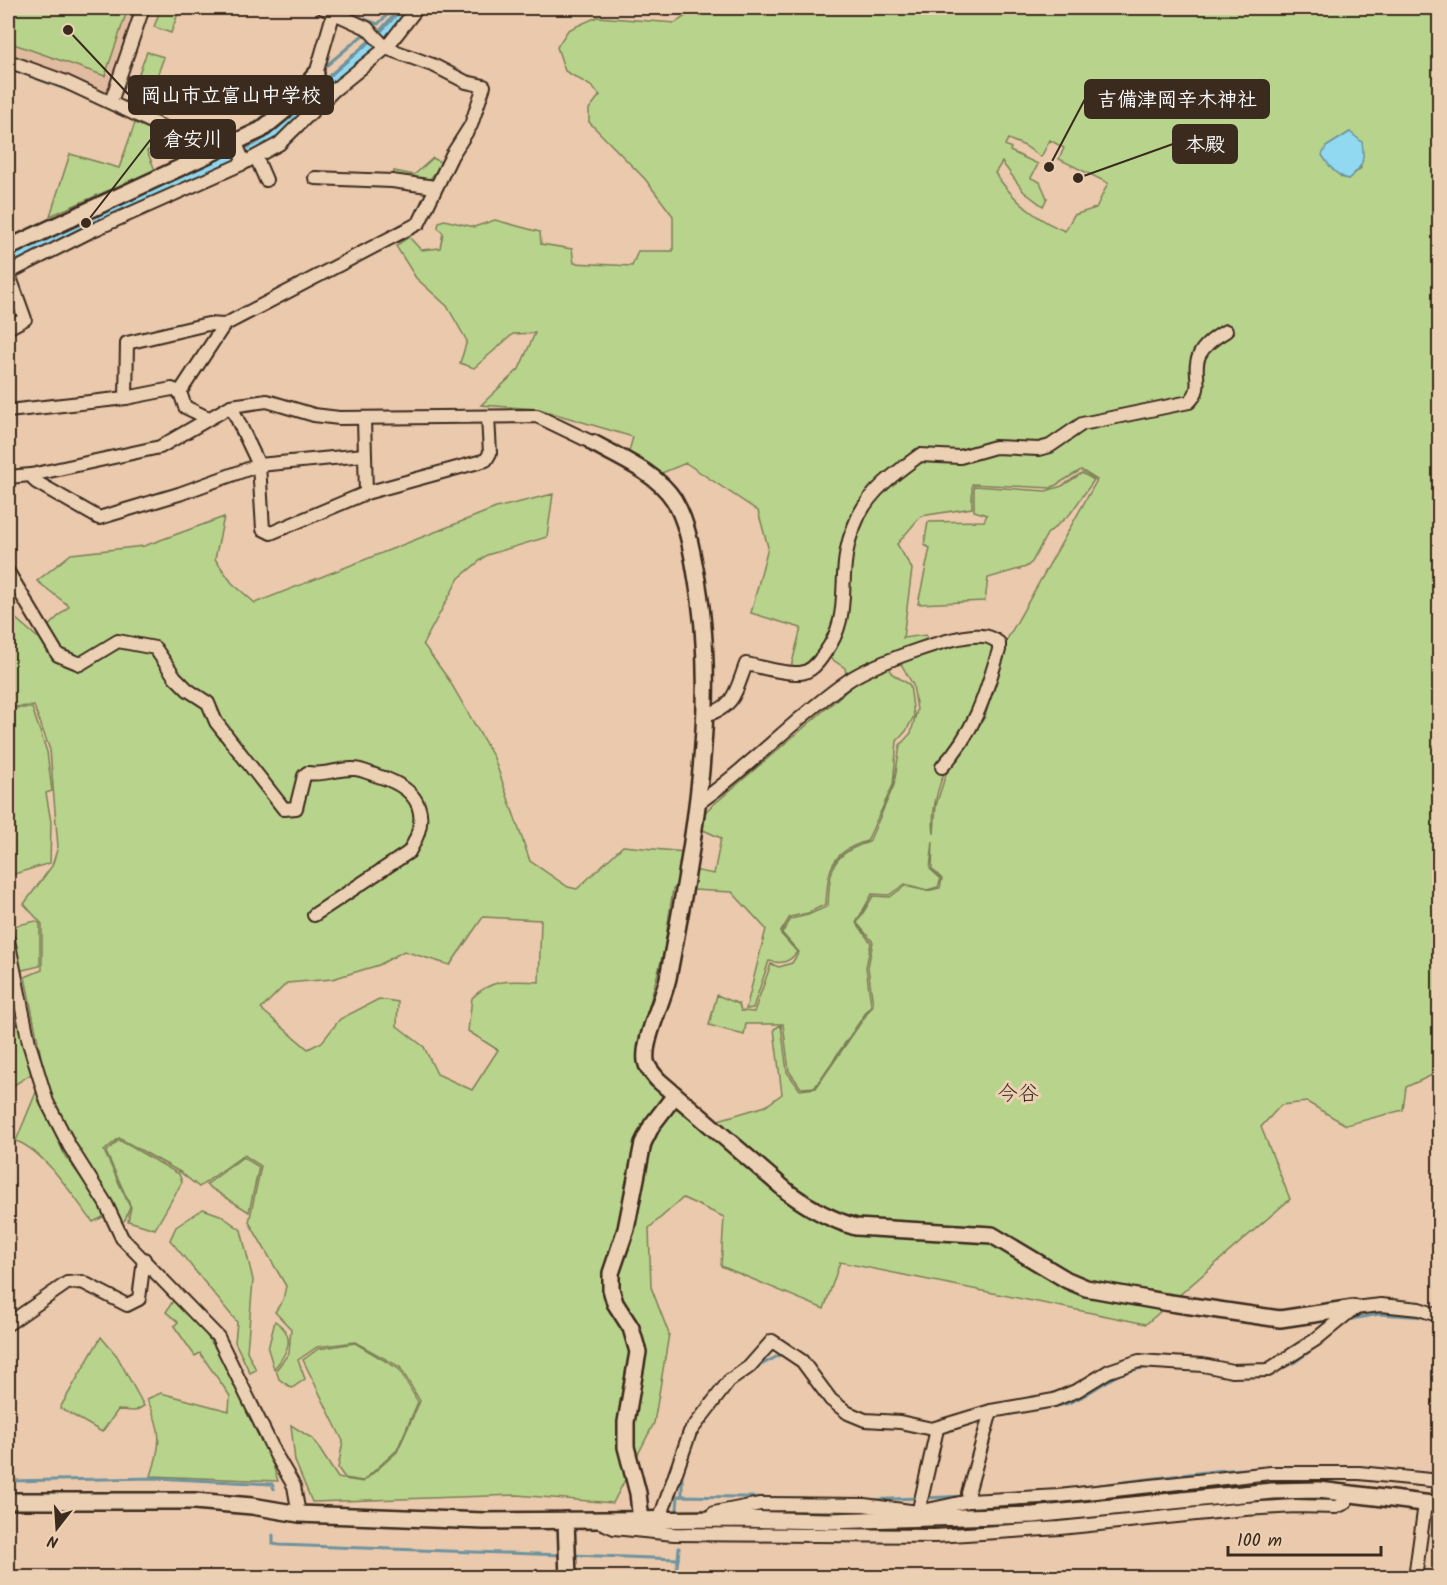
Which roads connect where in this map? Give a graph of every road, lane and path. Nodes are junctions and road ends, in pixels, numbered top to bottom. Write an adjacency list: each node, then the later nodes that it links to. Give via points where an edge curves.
1 (143, 8): 7 (street)
2 (417, 8): 4 (street)
3 (331, 9): 4 (street, via 367,28); 6 (street)
4 (381, 43): 10 (street, via 288,136); 13 (street, via 466,82 484,86 471,125)
5 (8, 62): 7 (street)
6 (316, 74): 8 (street)
7 (111, 102): 9 (street, via 184,137)
8 (240, 154): 9 (street); 10 (street); 15 (street)
9 (206, 157): 14 (street)
10 (256, 157): 12 (street)
11 (315, 178): 13 (street)
12 (266, 180)
13 (435, 186): 16 (street, via 420,223)
14 (8, 248)
15 (8, 273): 17 (street, via 26,320)
16 (224, 325): 19 (street); 20 (street, via 208,324 126,343)
17 (8, 328)
18 (1226, 331): 33 (street, via 1200,349 1197,391 1189,402 1082,424 1039,449 995,447 960,457 927,453 913,460 870,495 858,516 848,544 843,613 834,640 820,661 799,673 746,664 729,706)
19 (180, 392): 20 (street, via 172,389); 24 (street, via 185,407)
20 (126, 398): 22 (street)
21 (231, 406): 24 (street); 25 (street, via 267,401 314,415); 28 (street)
22 (8, 411)
23 (488, 417): 25 (street); 26 (street, via 537,416); 31 (street, via 490,453 486,460)
24 (208, 418): 29 (street, via 160,447)
25 (364, 419): 27 (street)
26 (593, 443): 33 (street, via 658,482 683,519 703,607)
27 (364, 455): 28 (street); 31 (street)
28 (259, 465): 29 (street, via 99,518 36,482); 31 (street, via 263,530 271,533)
29 (31, 475): 30 (street)
30 (8, 477)
31 (366, 493)
32 (8, 572): 36 (street, via 58,655 69,661 80,664 118,640 155,648 175,677 208,703 216,722 284,809 296,808 307,773 320,775 354,769 397,782 410,792 422,821 409,852)
33 (705, 715): 35 (street)
34 (942, 766): 35 (street, via 982,707 999,650 999,643 993,639 968,636 948,640 860,673)
35 (697, 804): 38 (street, via 668,979 646,1050 646,1063 651,1071)
36 (314, 915)
37 (8, 940): 39 (street, via 29,1043 47,1102 122,1238)
38 (675, 1095): 40 (street, via 789,1193 840,1222 856,1227 992,1235 1067,1280 1086,1288 1143,1299 1280,1318); 54 (street, via 643,1143 626,1230 611,1273 615,1303 631,1328 638,1352 626,1422 626,1447)
39 (144, 1259): 42 (street, via 139,1299 127,1305 82,1282 68,1283); 51 (street, via 218,1337 294,1486)
40 (1354, 1308): 41 (street, via 1381,1305 1419,1309); 43 (street, via 1315,1340 1268,1370 1232,1371 1203,1365 1139,1362 1108,1371 1054,1400)
41 (1440, 1316)
42 (8, 1324)
43 (991, 1412): 44 (street); 47 (street)
44 (937, 1429): 49 (street); 55 (street, via 856,1417 831,1400 802,1361 772,1341 729,1382 690,1432)
45 (1440, 1481): 47 (street, via 1359,1473 1271,1473 1059,1496)
46 (1348, 1494): 49 (street, via 1272,1491 1033,1515); 50 (street); 53 (street, via 1345,1503 1336,1507 1245,1509 935,1536 674,1534 614,1528)
47 (969, 1497): 49 (street)
48 (8, 1500): 51 (street, via 194,1502)
49 (920, 1507): 55 (street)
50 (1430, 1509): 57 (street)
51 (299, 1514): 52 (street)
52 (566, 1520): 53 (street); 56 (street)
53 (595, 1520): 54 (street)
54 (641, 1521): 55 (street)
55 (659, 1521)
56 (568, 1578)
57 (1415, 1578)

